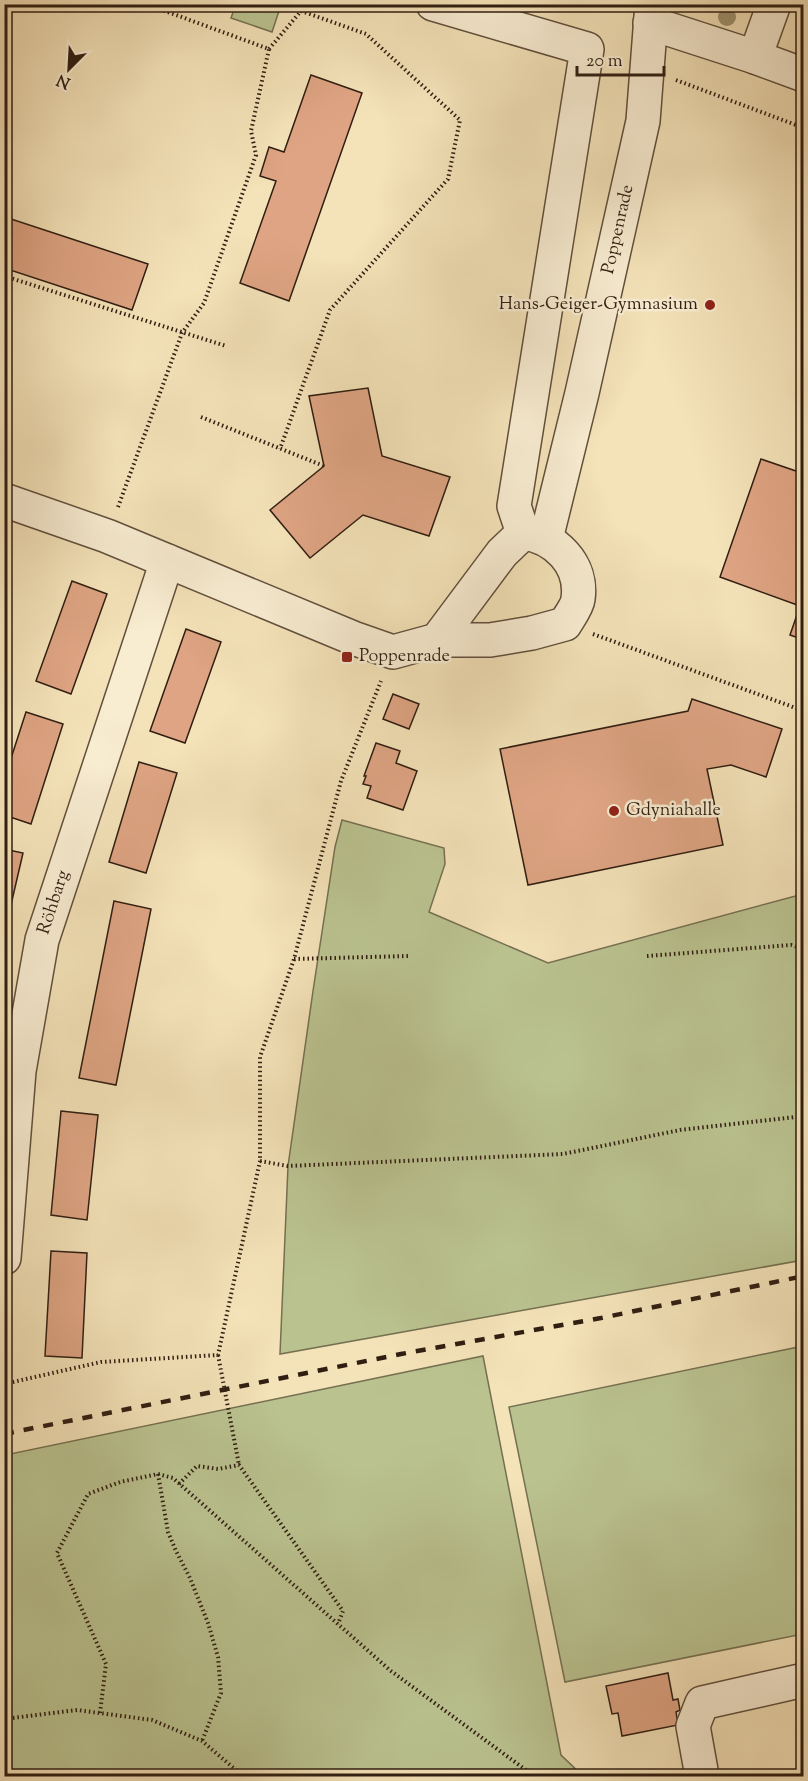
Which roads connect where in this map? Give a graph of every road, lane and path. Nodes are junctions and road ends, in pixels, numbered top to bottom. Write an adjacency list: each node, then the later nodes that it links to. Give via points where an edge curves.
1 (19, 4): 6 (path)
2 (146, 4): 7 (path)
3 (433, 4): 20 (street, via 587,49 514,507)
4 (774, 4): 8 (street)
5 (651, 14): 8 (street); 9 (street, Poppenrade)
6 (4, 19)
7 (269, 49): 13 (path, via 251,131 256,155 204,303); 16 (path, via 301,11 366,34 460,120 448,178 330,310)
8 (755, 57): 10 (street)
9 (647, 69): 11 (path); 20 (street, Poppenrade, via 643,121 585,382)
10 (804, 75)
11 (804, 128)
12 (4, 276): 13 (path)
13 (182, 333): 14 (path); 19 (path)
14 (226, 346)
15 (201, 417): 16 (path)
16 (280, 449): 17 (path)
17 (324, 466)
18 (4, 500): 19 (street)
19 (107, 536): 21 (street)
20 (535, 536): 22 (street, via 564,551 577,573 579,600); 23 (street, via 502,553)
21 (167, 561): 24 (street); 32 (street, Röhbarg, via 42,940 19,1071)
22 (565, 624): 23 (street, via 482,641); 25 (path)
23 (437, 640): 24 (street)
24 (393, 652): 29 (path, via 341,781)
25 (804, 711)
26 (804, 949): 28 (path, via 791,945)
27 (408, 956): 29 (path)
28 (647, 956)
29 (294, 959): 31 (path, via 260,1057)
30 (804, 1116): 31 (path, via 680,1130 563,1154 288,1166)
31 (260, 1161): 33 (path)
32 (4, 1258)
33 (218, 1355): 34 (path, via 101,1362); 35 (path, bridge)
34 (4, 1384)
35 (238, 1465): 37 (path, via 218,1469 197,1466); 38 (path, via 343,1611)
36 (158, 1474): 37 (path); 40 (path, via 88,1494 57,1553 106,1664); 42 (path, via 168,1532 194,1587 218,1657 220,1693)
37 (179, 1484): 38 (path)
38 (338, 1624): 44 (path, via 391,1671)
39 (804, 1680): 45 (street, via 702,1703 693,1726)
40 (100, 1713): 41 (path, via 77,1710); 42 (path, via 152,1720)
41 (4, 1719)
42 (202, 1741): 43 (path)
43 (243, 1776)
44 (534, 1776)
45 (702, 1776)

